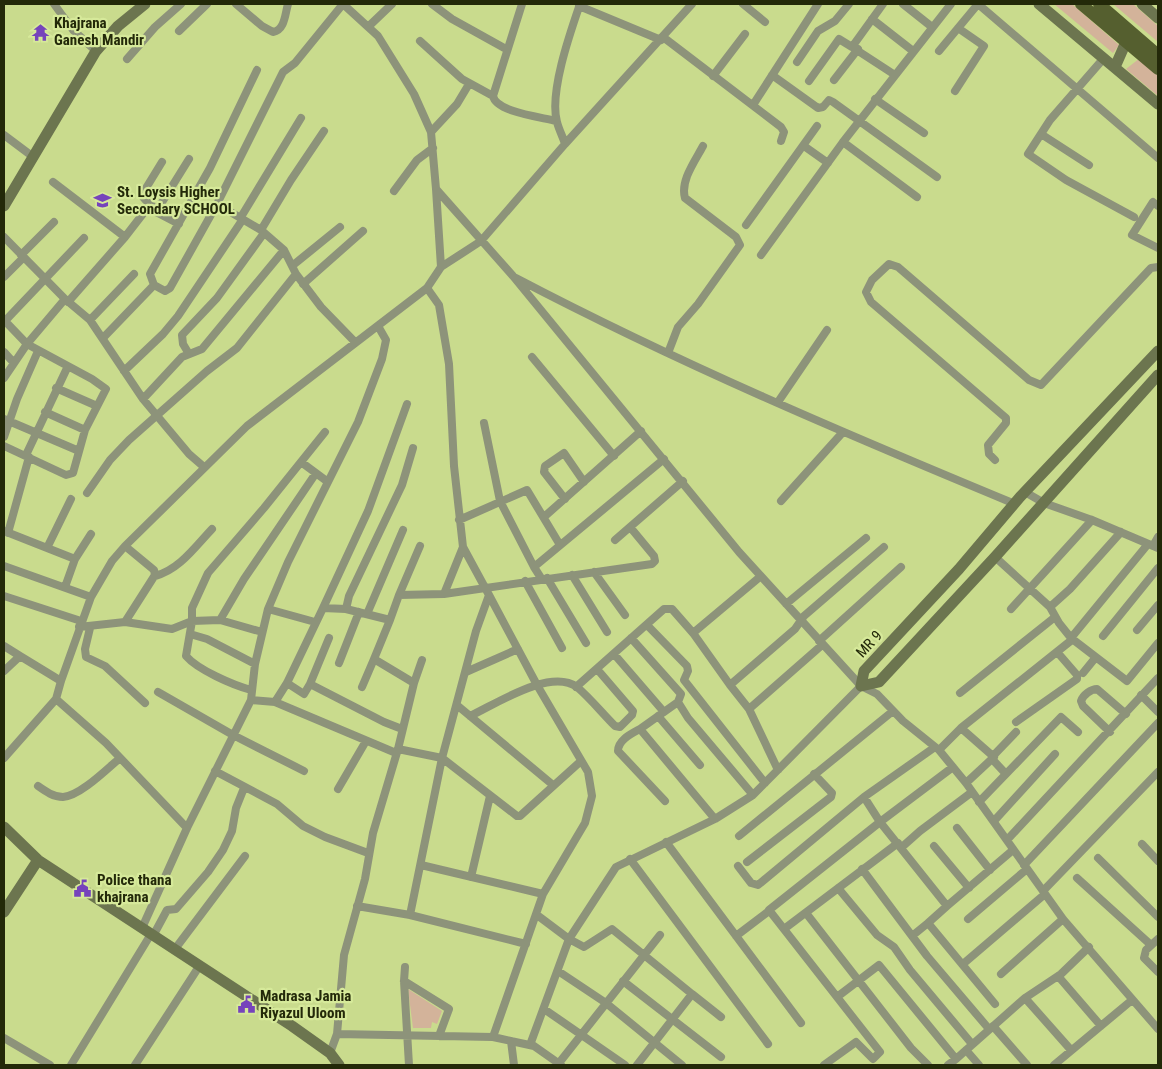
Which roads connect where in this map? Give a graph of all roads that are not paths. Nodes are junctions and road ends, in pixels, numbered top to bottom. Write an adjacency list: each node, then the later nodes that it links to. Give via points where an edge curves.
1 (54, 4): 36 (street, via 73,30)
2 (145, 4): 36 (street, via 118,26)
3 (181, 4): 42 (street)
4 (207, 4): 29 (street)
5 (236, 4): 6 (street, via 273,32 283,24)
6 (288, 4)
7 (343, 4): 26 (street); 85 (street, via 295,63 283,72)
8 (392, 4): 26 (street)
9 (432, 4): 35 (street)
10 (521, 4): 35 (street)
11 (692, 4): 31 (street)
12 (743, 4): 25 (street)
13 (818, 4): 49 (street)
14 (849, 4): 43 (street, via 835,21 818,31)
15 (883, 4): 24 (street)
16 (903, 4): 27 (street)
17 (951, 4): 27 (street)
18 (1039, 4): 41 (street)
19 (1081, 4): 33 (main road)
20 (1099, 4): 40 (main road)
21 (1142, 4): 23 (street)
22 (579, 5): 31 (street); 60 (street, via 562,61)
23 (1158, 18)
24 (872, 19): 34 (street); 37 (street)
25 (765, 22)
26 (368, 26): 64 (street, via 405,79)
27 (932, 27): 37 (street)
28 (958, 28): 38 (street); 53 (street, via 978,4); 54 (street, via 984,46)
29 (179, 31)
30 (745, 34): 48 (street)
31 (662, 38): 48 (street); 70 (street)
32 (420, 42): 52 (street)
33 (1126, 42): 39 (main road); 44 (street)
34 (855, 48): 47 (street); 50 (street); 51 (street, via 839,39)
35 (506, 49): 55 (street)
36 (96, 51): 74 (street)
37 (913, 51): 47 (street)
38 (939, 51)
39 (1137, 51): 44 (street); 45 (main road)
40 (1158, 55)
41 (1104, 58): 44 (street); 53 (street)
42 (126, 59)
43 (797, 62)
44 (1115, 67): 57 (street)
45 (1158, 69)
46 (257, 70): 93 (street)
47 (895, 75): 56 (street)
48 (713, 76): 58 (street)
49 (772, 76): 58 (street); 61 (street, via 818,108 831,101)
50 (834, 80)
51 (808, 81)
52 (469, 84): 55 (street); 64 (street, via 450,113)
53 (1077, 88): 66 (street); 75 (street)
54 (955, 91)
55 (493, 96): 60 (street, via 499,106)
56 (876, 99): 61 (street); 65 (street)
57 (1158, 104)
58 (753, 105): 68 (street, via 784,130)
59 (301, 118): 90 (street)
60 (556, 121): 70 (street)
61 (858, 122): 69 (street); 80 (street)
62 (817, 126): 72 (street)
63 (324, 131): 97 (street, via 291,180)
64 (431, 132): 73 (street)
65 (924, 132)
66 (1041, 134): 79 (street); 91 (street, via 1028,154 1066,180)
67 (4, 135): 74 (street)
68 (781, 141)
69 (843, 142): 78 (street); 84 (street)
70 (565, 144): 101 (street)
71 (703, 146): 128 (street, via 685,183 685,198 736,236 740,245 678,327)
72 (804, 146): 78 (street); 94 (street)
73 (433, 148): 82 (street); 83 (street, via 417,160)
74 (32, 156): 87 (street)
75 (1158, 158)
76 (189, 159): 89 (street)
77 (162, 162): 86 (street, via 143,193)
78 (828, 163): 104 (street)
79 (1089, 165)
80 (937, 176)
81 (53, 182): 99 (street)
82 (436, 189): 101 (street); 107 (street)
83 (394, 191)
84 (917, 197)
85 (217, 204): 90 (street); 115 (street, via 170,288 165,292)
86 (150, 205): 89 (street); 99 (street)
87 (4, 206)
88 (1158, 206): 102 (street, via 1153,202 1132,235)
89 (156, 212): 93 (street)
90 (242, 218): 97 (street); 133 (street, via 178,316)
91 (1134, 218)
92 (54, 222): 105 (street)
93 (179, 224): 115 (street, via 150,274)
94 (746, 225)
95 (340, 226): 106 (street)
96 (363, 231): 114 (street)
97 (263, 232): 103 (street); 129 (street, via 217,298 182,335)
98 (4, 237): 105 (street)
99 (125, 237): 117 (street)
100 (84, 238): 113 (street)
101 (481, 241): 107 (street); 111 (street)
102 (1158, 248)
103 (284, 250): 106 (street); 129 (street, via 202,348)
104 (761, 255)
105 (22, 256): 112 (street); 113 (street)
106 (292, 266): 110 (street)
107 (441, 267): 116 (street)
108 (1158, 267): 157 (street, via 1151,268 1041,385 1029,380 898,267 889,264 872,280 866,292 871,302 1006,418 1006,423 988,446 989,454)
109 (134, 274): 118 (street)
110 (296, 274): 114 (street); 142 (street, via 237,348)
111 (513, 276): 128 (street); 147 (street)
112 (4, 277)
113 (45, 279): 117 (street); 119 (street)
114 (303, 284): 123 (street)
115 (154, 285): 122 (street)
116 (427, 288): 120 (street); 173 (street, via 439,305 449,364)
117 (67, 300): 118 (street); 124 (street)
118 (90, 320): 122 (street)
119 (4, 321): 124 (street)
120 (378, 326): 123 (street); 161 (street, via 386,340 384,353 358,422)
121 (827, 330): 138 (street)
122 (103, 338): 133 (street)
123 (354, 342): 159 (street, via 247,426)
124 (27, 344): 125 (street); 131 (street)
125 (38, 351): 132 (street); 143 (street)
126 (1158, 351): 164 (street, MR 9)
127 (4, 352): 131 (street)
128 (668, 353): 138 (street)
129 (189, 354): 137 (street, via 182,357)
130 (532, 357): 155 (street)
131 (14, 363): 135 (street)
132 (68, 366): 136 (street); 140 (street, via 106,388)
133 (124, 371): 137 (street)
134 (1158, 375): 170 (street)
135 (4, 378)
136 (56, 388): 140 (street); 141 (street)
137 (143, 399): 142 (street)
138 (778, 402): 148 (street)
139 (407, 404): 213 (street, via 368,510)
140 (97, 406): 145 (street)
141 (45, 412): 145 (street); 149 (street)
142 (156, 415): 159 (street); 165 (street, via 110,460)
143 (6, 420): 149 (street); 150 (street)
144 (484, 423): 168 (street)
145 (85, 430): 153 (street)
146 (325, 432): 158 (street)
147 (641, 432): 155 (street); 156 (street)
148 (843, 432): 169 (street); 171 (street)
149 (35, 434): 153 (street); 154 (street)
150 (4, 437)
151 (4, 446): 154 (street)
152 (413, 448): 215 (street, via 402,485 349,596)
153 (79, 452): 154 (street, via 74,471 66,474)
154 (27, 456): 178 (street)
155 (614, 456): 162 (street)
156 (664, 459): 163 (street); 184 (street)
157 (996, 460)
158 (301, 462): 160 (street); 223 (street, via 208,573 192,608)
159 (204, 467): 185 (street)
160 (316, 473): 161 (street); 220 (street)
161 (328, 482): 214 (street)
162 (584, 482): 167 (street); 167 (street, via 564,453 545,466 544,472)
163 (683, 482): 175 (street); 200 (street)
164 (1026, 492): 170 (street); 171 (street, MR 9)
165 (88, 493)
166 (71, 499): 190 (street)
167 (565, 499): 172 (street)
168 (500, 501): 172 (street, via 527,490); 173 (street); 194 (street)
169 (781, 501)
170 (1044, 503): 174 (street); 191 (street)
171 (1015, 504): 263 (street, MR 9, via 864,671)
172 (544, 517): 184 (street)
173 (459, 520): 188 (street)
174 (1092, 520): 179 (street); 204 (street)
175 (630, 527): 183 (street); 197 (street, via 655,561 638,567)
176 (212, 529): 199 (street, via 175,567)
177 (403, 530): 217 (street)
178 (6, 532): 190 (street)
179 (1121, 532): 187 (street); 212 (street)
180 (92, 534): 192 (street)
181 (1158, 537): 187 (street)
182 (866, 538): 210 (street)
183 (614, 540)
184 (560, 545): 194 (street)
185 (125, 546): 199 (street, via 154,570); 209 (street)
186 (420, 546): 207 (street)
187 (1153, 546): 237 (street)
188 (463, 547): 205 (street); 206 (street)
189 (884, 547): 222 (street)
190 (47, 548): 192 (street)
191 (995, 557): 204 (street); 263 (street, via 878,682)
192 (75, 559): 203 (street)
193 (4, 566): 203 (street)
194 (534, 567): 201 (street)
195 (901, 568): 239 (street)
196 (1158, 568): 234 (street)
197 (594, 572): 198 (street); 218 (street)
198 (572, 575): 201 (street); 231 (street)
199 (155, 576): 224 (street)
200 (761, 576): 210 (street); 232 (street)
201 (544, 578): 202 (street); 238 (street)
202 (525, 581): 205 (street); 242 (street)
203 (65, 587): 209 (street)
204 (1029, 587): 212 (street); 216 (street)
205 (488, 592): 206 (street); 243 (street); 254 (street)
206 (444, 594): 207 (street)
207 (399, 595): 221 (street)
208 (4, 596): 226 (street)
209 (91, 597): 226 (street)
210 (786, 604): 222 (street)
211 (1158, 605): 229 (street)
212 (1050, 607): 219 (street)
213 (323, 608): 215 (street); 225 (street)
214 (268, 609): 225 (street); 230 (street)
215 (346, 609): 217 (street)
216 (1011, 609)
217 (363, 613): 221 (street); 250 (street)
218 (625, 615)
219 (1055, 617): 237 (street); 268 (street)
220 (220, 620): 223 (street); 230 (street)
221 (390, 620): 248 (street)
222 (801, 620): 239 (street); 262 (street, via 796,629)
223 (192, 621): 224 (street, via 172,629); 233 (street)
224 (124, 622): 228 (street)
225 (315, 622): 259 (street)
226 (80, 624): 228 (street); 257 (street)
227 (647, 625): 232 (street, via 669,608); 236 (street); 310 (street, via 687,666 684,680)
228 (90, 628): 275 (street, via 86,657 105,666)
229 (1138, 630)
230 (262, 632): 251 (street)
231 (607, 632)
232 (693, 633): 262 (street)
233 (190, 634): 251 (street, via 208,639); 266 (street, via 186,656 191,661)
234 (1103, 636)
235 (329, 638): 260 (street)
236 (631, 638): 245 (street); 274 (street, via 681,694)
237 (1072, 639): 244 (street); 247 (street)
238 (586, 643)
239 (820, 643): 263 (street); 277 (street)
240 (1158, 643): 247 (street, via 1126,682)
241 (4, 646): 246 (street)
242 (562, 648)
243 (518, 650): 254 (street); 261 (street)
244 (1058, 653): 284 (street, via 1077,679); 286 (street)
245 (614, 654): 252 (street); 281 (street)
246 (20, 656): 253 (street); 257 (street)
247 (1096, 657): 255 (street)
248 (374, 659): 258 (street); 264 (street)
249 (422, 660): 258 (street)
250 (339, 663)
251 (255, 664): 266 (street)
252 (596, 669): 265 (street); 265 (street, via 633,711 620,726 614,726)
253 (4, 671)
254 (466, 672): 276 (street)
255 (1083, 673)
256 (1158, 678): 270 (street)
257 (61, 680): 271 (street)
258 (414, 682): 287 (street)
259 (287, 683): 269 (street); 273 (street)
260 (310, 684): 269 (street); 287 (street)
261 (537, 685): 265 (street, via 558,680); 283 (street); 301 (street)
262 (730, 686): 277 (street)
263 (860, 686): 279 (street, via 877,694); 304 (street)
264 (362, 687)
265 (576, 687)
266 (251, 690): 272 (street)
267 (158, 692): 292 (street)
268 (960, 693)
269 (304, 694): 278 (street)
270 (1141, 695): 280 (street); 282 (street)
271 (56, 700): 297 (street); 298 (street)
272 (251, 700): 273 (street); 292 (street)
273 (275, 702): 278 (street)
274 (678, 702): 281 (street); 317 (street)
275 (145, 703)
276 (458, 706): 283 (street); 299 (street)
277 (749, 709): 304 (street)
278 (298, 710): 293 (street)
279 (893, 711): 294 (street); 308 (street)
280 (1158, 712)
281 (661, 714): 288 (street); 302 (street)
282 (1126, 714): 291 (street); 291 (street, via 1097,689 1083,696 1083,706)
283 (470, 716): 312 (street)
284 (1016, 722)
285 (1158, 723): 344 (street)
286 (961, 728): 294 (street); 300 (street)
287 (402, 729): 295 (street)
288 (640, 729): 320 (street, via 623,740 618,751); 322 (street)
289 (1016, 732): 300 (street)
290 (1078, 732): 309 (street, via 1061,716)
291 (1110, 732): 329 (street)
292 (233, 735): 305 (street); 306 (street)
293 (366, 741): 295 (street); 315 (street)
294 (937, 749): 303 (street); 319 (street)
295 (397, 751): 299 (street); 335 (street)
296 (1055, 754): 323 (street)
297 (4, 758)
298 (120, 758): 313 (street, via 91,782 65,797 55,796); 326 (street)
299 (442, 758): 318 (street); 342 (street)
300 (993, 758): 309 (street); 311 (street)
301 (581, 761): 312 (street); 352 (street, via 588,772 592,796 585,823)
302 (700, 764)
303 (953, 767): 311 (street); 324 (street)
304 (778, 770): 310 (street)
305 (215, 771): 314 (street); 326 (street)
306 (304, 771)
307 (1158, 772): 351 (street)
308 (814, 774): 328 (street); 341 (street, via 832,794 831,797)
309 (1006, 774): 321 (street)
310 (765, 783): 317 (street)
311 (966, 783): 316 (street)
312 (553, 785): 318 (street, via 520,816)
313 (38, 786)
314 (244, 788): 335 (street, via 277,804 303,826); 365 (street, via 223,850 176,909 167,910)
315 (338, 789)
316 (972, 792): 321 (street); 332 (street)
317 (753, 795): 322 (street)
318 (490, 796): 347 (street)
319 (864, 798): 324 (street); 343 (street, via 758,885 751,883)
320 (665, 801)
321 (979, 802): 323 (street)
322 (715, 819): 330 (street)
323 (994, 821): 329 (street)
324 (880, 822): 332 (street); 355 (street)
325 (4, 827): 338 (street)
326 (187, 828): 365 (street)
327 (957, 828): 346 (street)
328 (739, 836)
329 (1007, 840): 334 (street)
330 (666, 842): 339 (street); 367 (street)
331 (1142, 844): 340 (street)
332 (900, 845): 345 (street); 354 (street)
333 (934, 846): 350 (street)
334 (1013, 850): 344 (street); 346 (street)
335 (368, 853): 353 (street)
336 (246, 856): 374 (street)
337 (1098, 858): 360 (street)
338 (38, 860): 356 (street); 365 (street)
339 (630, 860): 369 (street, via 616,868); 407 (street)
340 (1158, 861)
341 (748, 862)
342 (420, 865): 347 (street); 358 (street)
343 (738, 866)
344 (1026, 867): 351 (street); 362 (street)
345 (862, 869): 349 (street); 368 (street)
346 (990, 870): 350 (street)
347 (471, 877): 352 (street)
348 (1077, 878): 372 (street)
349 (838, 888): 357 (street); 409 (street, via 877,934 894,948)
350 (969, 888): 354 (street)
351 (1044, 892): 361 (street); 376 (street)
352 (543, 894): 359 (street)
353 (357, 906): 358 (street); 399 (street, via 344,955)
354 (947, 906): 363 (street)
355 (769, 911): 364 (street); 367 (street)
356 (4, 912)
357 (806, 913): 364 (street); 383 (street)
358 (410, 915): 371 (street)
359 (537, 915): 369 (street); 371 (street)
360 (1158, 917)
361 (1063, 918): 373 (street); 381 (street)
362 (968, 919)
363 (928, 923): 368 (street); 376 (street)
364 (784, 929): 387 (street)
365 (149, 933): 374 (street); 417 (street)
366 (660, 936): 375 (street)
367 (736, 936): 395 (street)
368 (912, 936): 397 (street)
369 (569, 939): 375 (street, via 584,947 612,929); 379 (street)
370 (1158, 939): 372 (street)
371 (526, 944): 403 (street)
372 (1151, 945): 380 (street, via 1144,958)
373 (1089, 947): 382 (street); 389 (street)
374 (175, 950): 377 (street)
375 (643, 955): 385 (street); 386 (street)
376 (963, 964): 391 (street)
377 (200, 965): 411 (street); 418 (street)
378 (405, 967): 384 (street)
379 (558, 971): 390 (street); 392 (street)
380 (1158, 972)
381 (1001, 974)
382 (1058, 976): 388 (street); 396 (street)
383 (859, 980): 387 (street); 413 (street, via 880,966 936,1038); 427 (street)
384 (404, 981): 401 (street, via 449,1009); 402 (street)
385 (623, 981): 390 (street); 394 (street)
386 (692, 994): 393 (street); 394 (street)
387 (837, 997): 414 (street, via 880,1051)
388 (1025, 998): 397 (street); 410 (street)
389 (1132, 1000): 396 (street); 398 (street)
390 (606, 1003): 400 (street); 406 (street)
391 (995, 1004)
392 (544, 1008): 400 (street); 408 (street)
393 (721, 1017)
394 (673, 1018): 406 (street); 412 (street)
395 (801, 1023)
396 (1101, 1026): 410 (street)
397 (991, 1027): 409 (street); 430 (street)
398 (1158, 1029)
399 (337, 1034): 402 (street); 411 (street)
400 (582, 1034): 415 (street); 423 (street)
401 (439, 1036): 402 (street); 403 (street)
402 (407, 1037): 421 (street)
403 (492, 1037): 405 (street)
404 (4, 1038): 416 (street)
405 (511, 1041): 408 (street); 422 (street)
406 (653, 1043): 424 (street); 425 (street)
407 (768, 1044)
408 (530, 1045): 415 (street)
409 (969, 1047): 413 (street); 429 (street)
410 (1071, 1050): 431 (street)
411 (330, 1053): 419 (street); 420 (street)
412 (721, 1057)
413 (956, 1058): 428 (street)
414 (873, 1062): 426 (street, via 856,1042)
415 (556, 1063)
416 (50, 1065)
417 (71, 1065)
418 (135, 1065)
419 (329, 1065)
420 (339, 1065)
421 (410, 1065)
422 (514, 1065)
423 (625, 1065)
424 (637, 1065)
425 (682, 1065)
426 (824, 1065)
427 (928, 1065)
428 (948, 1065)
429 (979, 1065)
430 (1027, 1065)
431 (1054, 1065)

